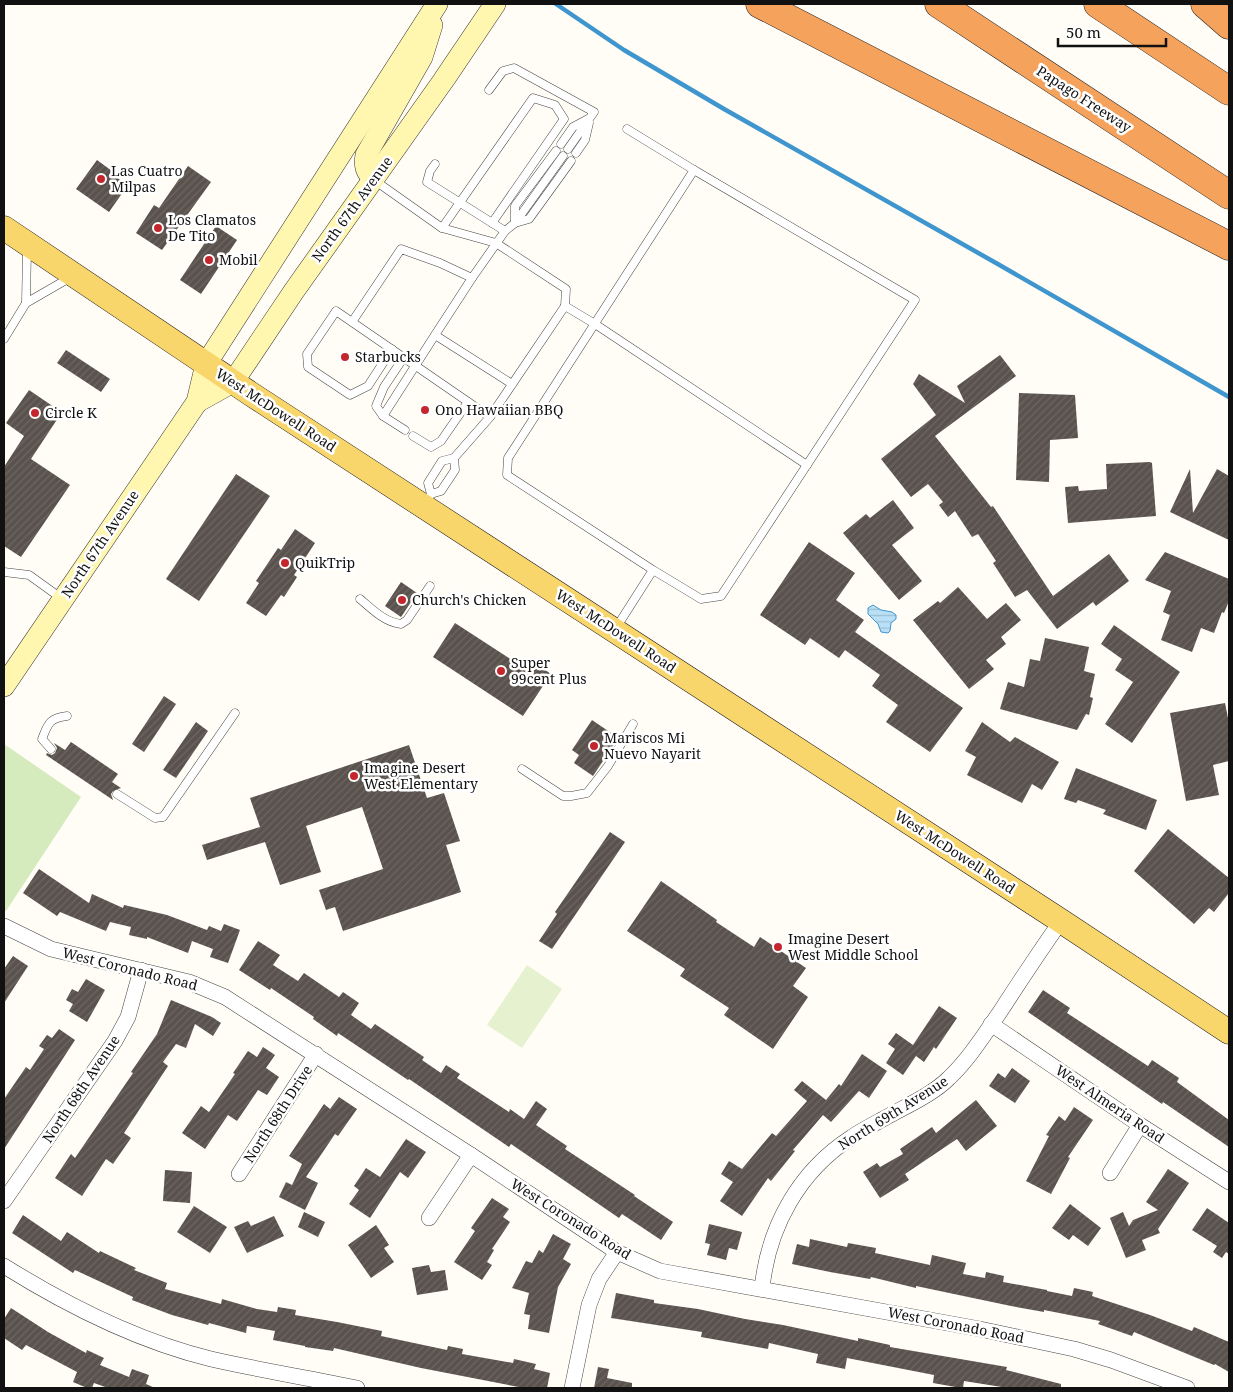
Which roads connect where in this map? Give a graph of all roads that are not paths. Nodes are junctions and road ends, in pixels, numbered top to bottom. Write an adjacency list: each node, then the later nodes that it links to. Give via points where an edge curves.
1 (438, 4): 20 (main road, via 422,57 366,155 364,165); 42 (main road, North 67th Avenue)
2 (495, 4): 20 (main road, North 67th Avenue)
3 (760, 4): 30 (highway)
4 (939, 4): 21 (highway, Papago Freeway)
5 (1098, 4): 10 (highway)
6 (1205, 4): 7 (highway)
7 (1229, 25)
8 (543, 84): 9 (lane, via 514,68 503,71); 11 (lane); 12 (lane, via 594,112)
9 (489, 90)
10 (1229, 90)
11 (533, 98): 22 (lane); 23 (lane, via 554,105 564,119)
12 (590, 118): 14 (lane); 15 (lane, via 585,140)
13 (627, 128): 19 (lane)
14 (565, 146)
15 (576, 153)
16 (559, 154): 24 (lane)
17 (570, 161): 24 (lane, via 529,219)
18 (435, 164): 22 (lane, via 427,182)
19 (694, 170): 36 (lane); 53 (lane, via 915,300)
20 (373, 179): 26 (lane); 44 (main road, North 67th Avenue)
21 (1229, 195)
22 (460, 202): 23 (lane); 26 (lane)
23 (492, 223): 27 (lane)
24 (515, 224): 27 (lane)
25 (4, 228): 28 (main road, West McDowell Road)
26 (442, 228): 29 (lane)
27 (505, 231): 29 (lane)
28 (27, 243): 31 (main road, West McDowell Road); 33 (lane)
29 (496, 243): 32 (lane); 34 (lane, via 566,289)
30 (1229, 246)
31 (74, 275): 33 (lane); 42 (main road, West McDowell Road)
32 (472, 278): 35 (lane, via 401,249); 38 (lane)
33 (26, 303): 37 (lane)
34 (565, 306): 36 (lane); 45 (lane)
35 (352, 322): 40 (lane); 40 (lane, via 336,311 307,354 308,366 350,395 368,386)
36 (595, 324): 53 (lane); 55 (lane, via 508,458 507,475)
37 (7, 326): 39 (lane)
38 (435, 335): 43 (lane); 45 (lane)
39 (4, 339)
40 (392, 349): 41 (lane)
41 (404, 357): 43 (lane); 48 (lane, via 376,406)
42 (206, 364): 44 (main road, West McDowell Road); 46 (main road, North 67th Avenue)
43 (415, 365): 47 (lane); 48 (lane)
44 (233, 382): 46 (main road, North 67th Avenue); 54 (main road, West McDowell Road)
45 (512, 384): 49 (lane)
46 (197, 402): 59 (main road, North 67th Avenue)
47 (468, 402): 49 (lane); 51 (lane, via 436,444 431,447)
48 (383, 416): 50 (lane)
49 (490, 417): 52 (lane)
50 (405, 430)
51 (413, 436)
52 (454, 458): 54 (lane, via 455,470 441,491); 54 (lane, via 442,461 428,482)
53 (807, 464): 55 (lane, via 720,596 701,599)
54 (428, 500): 60 (main road, West McDowell Road)
55 (653, 570): 60 (lane)
56 (4, 572): 59 (lane, via 29,574)
57 (430, 586): 58 (lane, via 401,624 384,619)
58 (360, 599)
59 (62, 600): 61 (main road, North 67th Avenue)
60 (615, 630): 68 (main road, West McDowell Road)
61 (4, 686)
62 (235, 713): 67 (lane, via 163,818 155,818)
63 (67, 716): 65 (lane, via 57,717 48,723 42,739)
64 (633, 724): 66 (lane, via 587,793 563,796)
65 (51, 749)
66 (522, 770)
67 (117, 794)
68 (1061, 921): 71 (street, North 69th Avenue); 72 (main road, West McDowell Road)
69 (4, 926): 70 (street, West Coronado Road, via 51,949)
70 (141, 970): 73 (street, West Coronado Road, via 189,982 225,997); 79 (street, North 68th Avenue, via 128,1017 115,1041)
71 (991, 1024): 74 (street, West Almeria Road); 83 (street, North 69th Avenue, via 948,1080 851,1137 815,1167 781,1217 764,1267)
72 (1229, 1032)
73 (316, 1054): 75 (street, West Coronado Road); 77 (street, North 68th Drive)
74 (1140, 1125): 76 (street); 78 (street, West Almeria Road)
75 (471, 1154): 80 (street); 81 (street, West Coronado Road)
76 (1110, 1173)
77 (239, 1174)
78 (1229, 1182)
79 (4, 1201)
80 (429, 1218)
81 (617, 1252): 83 (street, West Coronado Road, via 660,1271); 85 (street, via 599,1279 589,1305)
82 (4, 1266): 84 (street, via 74,1307 160,1343 210,1359)
83 (762, 1288): 86 (street, West Coronado Road, via 1074,1349)
84 (357, 1388)
85 (572, 1388)
86 (1187, 1388)

